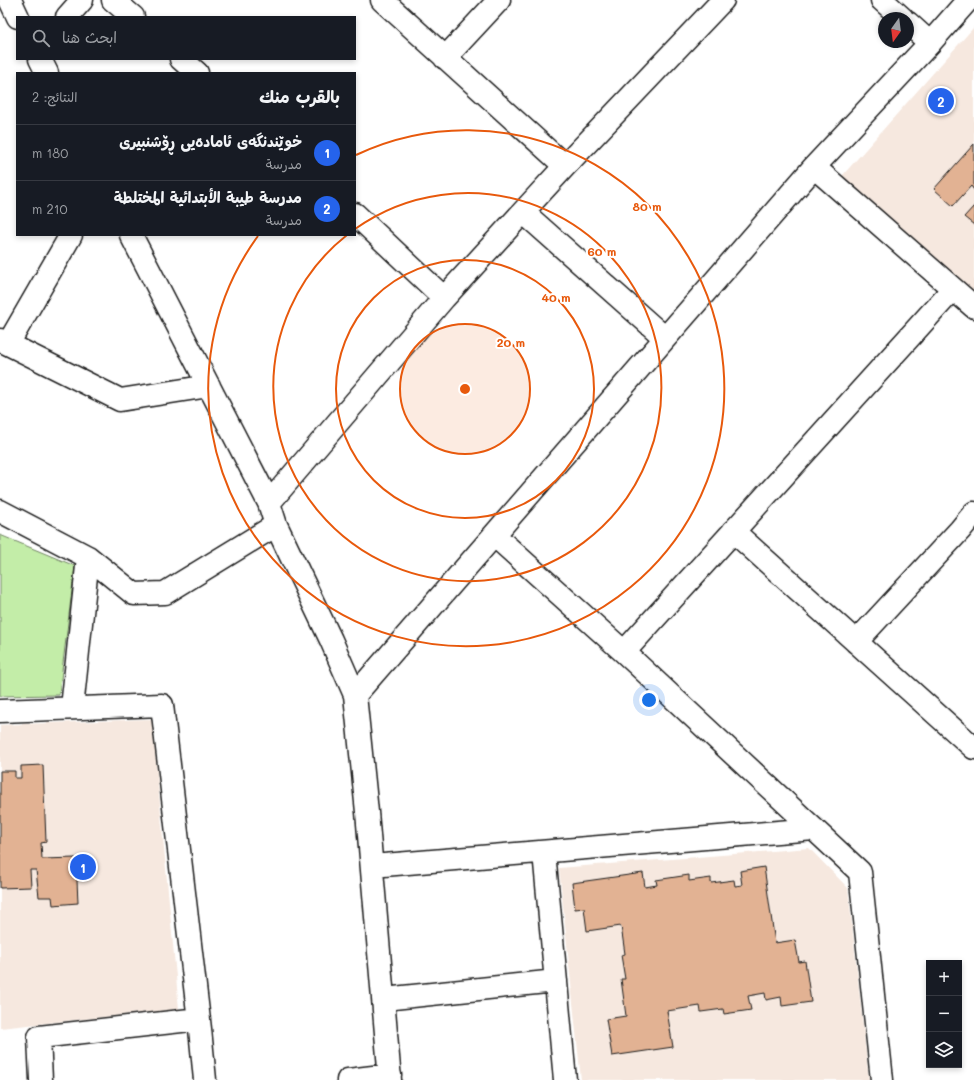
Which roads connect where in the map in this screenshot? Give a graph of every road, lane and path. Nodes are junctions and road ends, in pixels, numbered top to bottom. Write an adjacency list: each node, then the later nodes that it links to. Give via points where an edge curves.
1 (10, 0): 10 (street)
2 (82, 0): 11 (street)
3 (113, 0): 12 (street)
4 (382, 0): 15 (street)
5 (500, 0): 15 (street)
6 (723, 0): 20 (street)
7 (882, 0): 9 (street)
8 (968, 0): 14 (street)
9 (895, 12)
10 (18, 16)
11 (68, 16)
12 (132, 16)
13 (914, 28): 14 (street)
14 (930, 43): 21 (street)
15 (445, 58): 20 (street)
16 (40, 60): 18 (street)
17 (182, 60): 19 (street)
18 (46, 72)
19 (195, 72)
20 (565, 166): 22 (street)
21 (814, 167): 26 (street); 29 (street)
22 (523, 212): 27 (street); 29 (street)
23 (356, 215): 27 (street)
24 (70, 236): 30 (street)
25 (132, 236): 31 (street)
26 (953, 289): 28 (street); 36 (street)
27 (444, 298): 32 (street)
28 (974, 307)
29 (666, 338): 37 (street)
30 (4, 342): 31 (street, via 120,400)
31 (209, 386): 32 (street)
32 (269, 503): 35 (street)
33 (0, 511): 39 (street)
34 (974, 513): 38 (street)
35 (276, 525): 39 (street, via 165,593 134,594); 42 (street)
36 (733, 531): 40 (street); 41 (street)
37 (494, 535): 41 (street); 42 (street)
38 (967, 535): 40 (street)
39 (88, 557): 43 (street)
40 (856, 642): 45 (street)
41 (624, 652): 46 (street)
42 (356, 695): 48 (street)
43 (72, 708): 44 (street); 51 (street, via 162,705)
44 (0, 711)
45 (974, 748)
46 (814, 829): 47 (street); 57 (street, via 860,872)
47 (544, 852): 48 (street); 49 (street)
48 (372, 866): 50 (street)
49 (556, 981): 50 (street); 56 (street)
50 (384, 999): 52 (street)
51 (198, 1019): 53 (street, via 39,1037); 54 (street)
52 (390, 1077): 55 (street)
53 (41, 1080)
54 (205, 1080)
55 (348, 1080)
56 (565, 1080)
57 (882, 1080)

